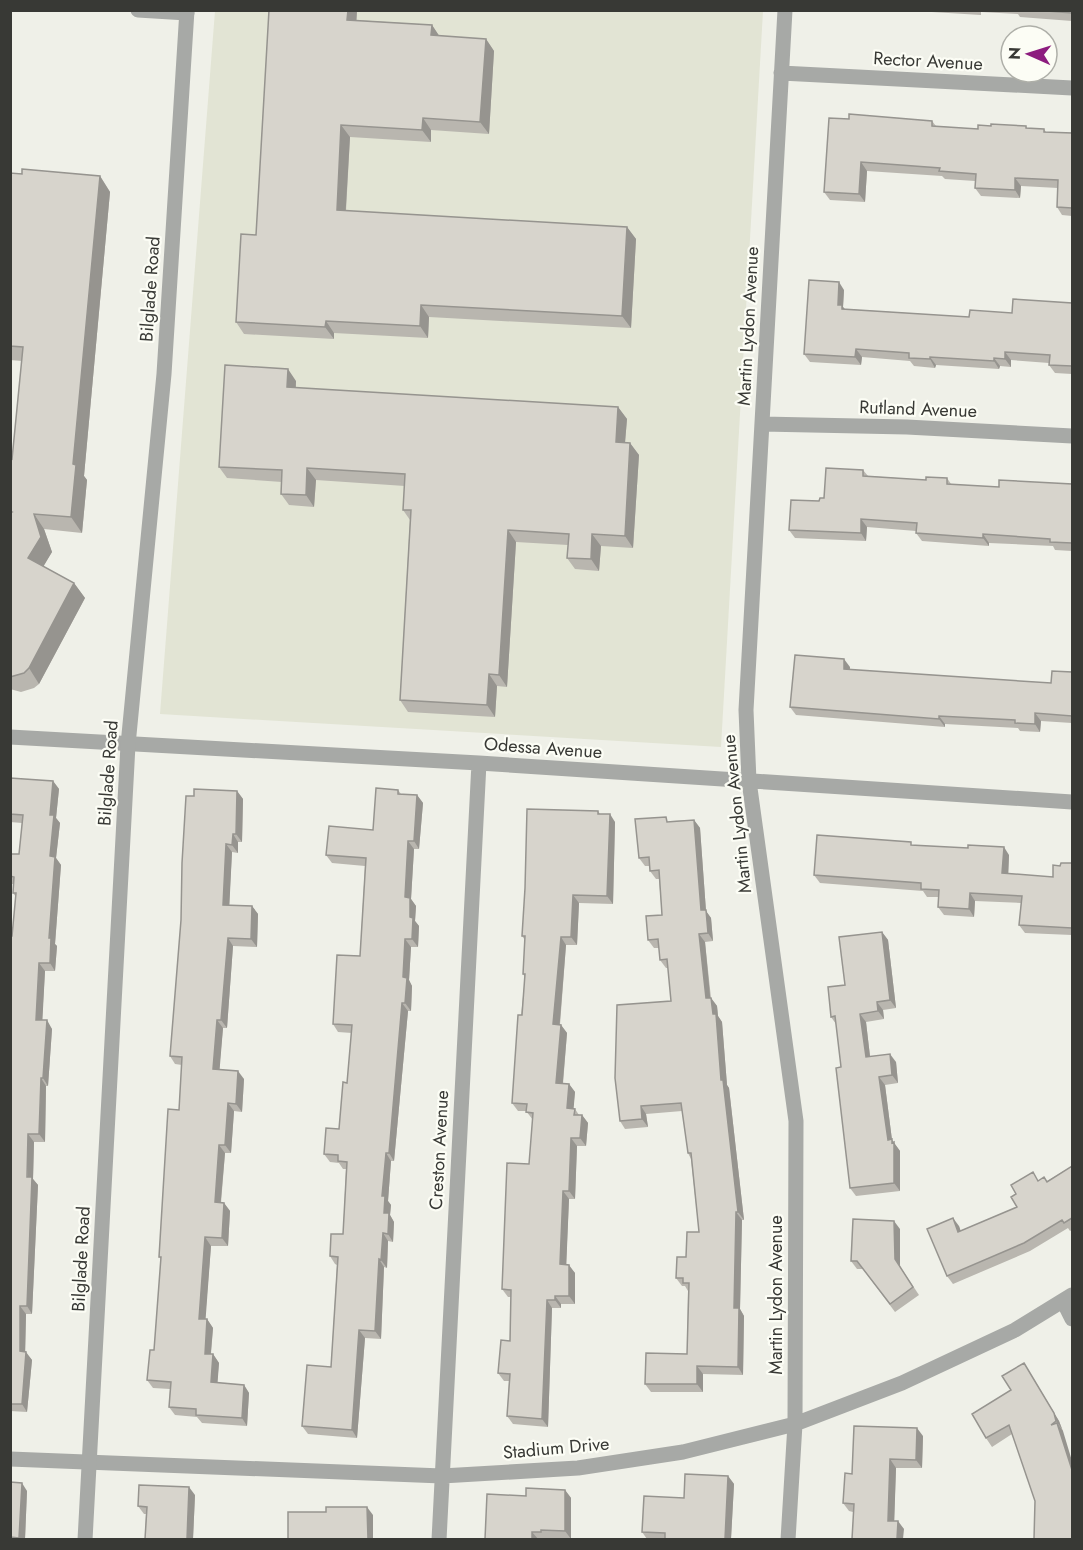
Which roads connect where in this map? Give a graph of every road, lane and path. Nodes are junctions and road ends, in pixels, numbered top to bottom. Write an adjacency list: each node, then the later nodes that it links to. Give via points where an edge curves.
1 (138, 10): 3 (street)
2 (785, 10): 4 (street, Martin Lydon Avenue)
3 (187, 11): 9 (street, Bilglade Road, via 164,374)
4 (780, 73): 5 (street, Rector Avenue); 6 (street, Martin Lydon Avenue)
5 (1072, 88)
6 (762, 424): 7 (street, Rutland Avenue); 11 (street, Martin Lydon Avenue, via 746,710)
7 (1072, 436)
8 (10, 737): 9 (street, Odessa Avenue)
9 (128, 745): 10 (street, Odessa Avenue); 17 (street, Bilglade Road)
10 (479, 763): 11 (street, Odessa Avenue); 18 (street, Creston Avenue)
11 (749, 781): 12 (street, Odessa Avenue); 15 (street, Martin Lydon Avenue, via 796,1121)
12 (1072, 802)
13 (1068, 1298): 14 (street); 15 (street, Stadium Drive, via 1015,1330 902,1383)
14 (1072, 1319)
15 (795, 1424): 18 (street, Stadium Drive, via 683,1452 578,1468); 21 (street, Martin Lydon Avenue)
16 (10, 1459): 17 (street, Stadium Drive)
17 (89, 1464): 18 (street, Stadium Drive); 19 (street, Bilglade Road)
18 (442, 1476): 20 (street, Creston Avenue)
19 (85, 1539)
20 (439, 1539)
21 (788, 1539)

